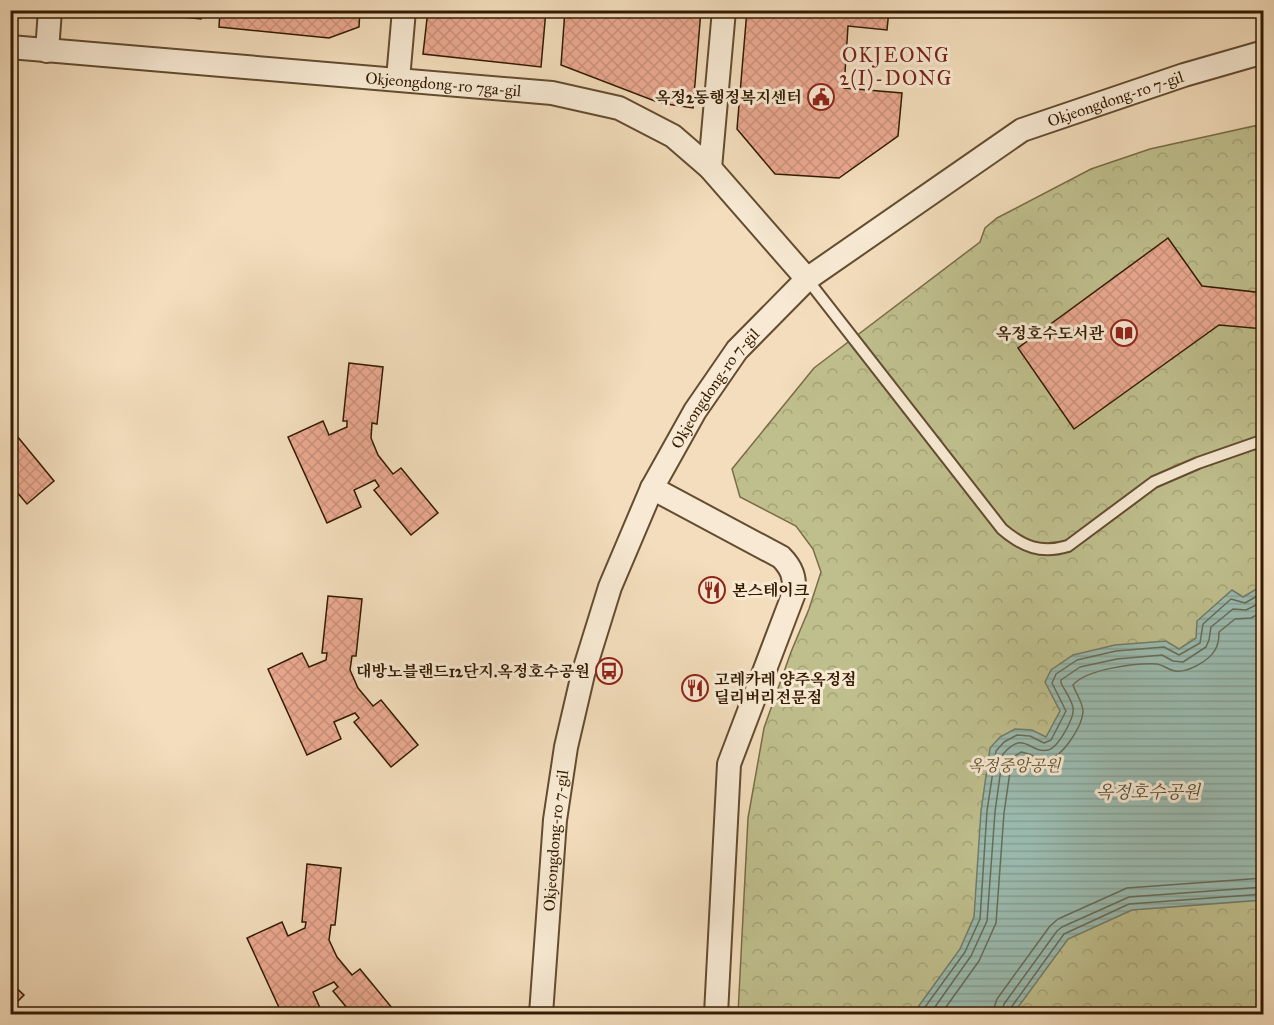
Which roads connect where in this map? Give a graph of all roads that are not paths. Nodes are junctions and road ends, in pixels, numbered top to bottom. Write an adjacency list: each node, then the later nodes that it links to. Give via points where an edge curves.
1 (50, 10): 5 (street)
2 (404, 10): 7 (street)
3 (724, 10): 8 (street)
4 (10, 47): 5 (street, Okjeongdong-ro 7ga-gil)
5 (47, 51): 7 (street, Okjeongdong-ro 7ga-gil)
6 (1263, 52): 9 (street, Okjeongdong-ro 7-gil, via 1022,130)
7 (398, 79): 8 (street, Okjeongdong-ro 7ga-gil, via 552,93 620,108 673,136)
8 (710, 168): 9 (street, Okjeongdong-ro 7ga-gil)
9 (807, 279): 10 (lane, via 1002,529 1027,545 1053,550 1068,546 1154,482); 11 (street, Okjeongdong-ro 7-gil, via 736,350 695,411)
10 (1263, 440)
11 (652, 489): 12 (street, Okjeongdong-ro 7-gil, via 610,587 566,747 555,820); 13 (street, via 781,557 795,581 794,593 729,764)
12 (540, 1014)
13 (716, 1014)

